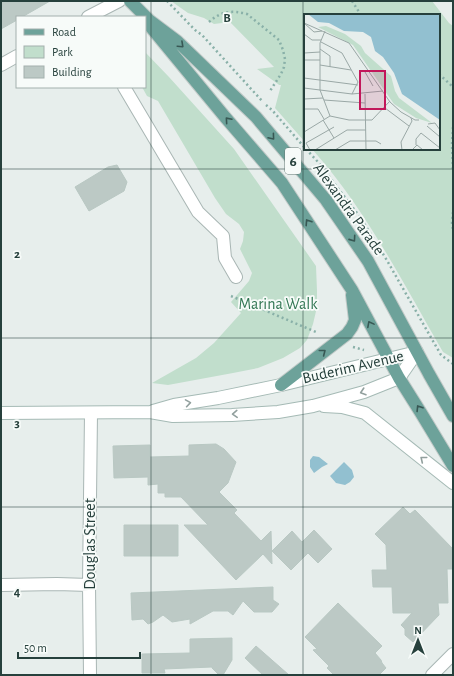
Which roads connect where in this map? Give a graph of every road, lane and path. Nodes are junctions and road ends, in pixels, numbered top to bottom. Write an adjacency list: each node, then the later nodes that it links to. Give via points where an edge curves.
1 (119, 1): 6 (main road)
2 (130, 1): 7 (main road, Alexandra Parade / 6); 8 (main road, Alexandra Parade / 6, one-way to 8)
3 (166, 1): 13 (path)
4 (352, 1): 5 (path)
5 (360, 14)
6 (90, 16)
7 (142, 16)
8 (145, 16)
9 (146, 17): 31 (main road, Alexandra Parade / 6, one-way to 31, via 177,41 256,117 326,200 368,261)
10 (146, 21): 26 (main road, 6, one-way to 10, via 282,183)
11 (209, 22): 19 (path, via 224,12 240,12 247,14 279,40 285,58 284,67)
12 (197, 28): 13 (path)
13 (194, 30): 21 (path, via 202,35)
14 (16, 57): 15 (main road)
15 (1, 65)
16 (440, 75): 17 (path)
17 (453, 87)
18 (125, 88): 25 (main road, via 198,212 223,236 225,258)
19 (270, 91)
20 (453, 127): 22 (path)
21 (304, 147)
22 (453, 172)
23 (453, 212): 24 (path)
24 (453, 230)
25 (236, 277)
26 (352, 290): 32 (main road, 6, one-way to 26); 34 (main road, one-way to 26, via 349,330 355,320)
27 (231, 296): 28 (path)
28 (316, 332)
29 (351, 345): 30 (path, via 365,350)
30 (370, 348)
31 (418, 352): 32 (main road, Buderim Avenue); 33 (main road, Buderim Avenue); 39 (main road, 6)
32 (389, 359): 33 (main road, 6); 34 (main road, Buderim Avenue)
33 (399, 378): 35 (main road, Buderim Avenue, one-way to 35, via 364,392); 40 (main road, 6, one-way to 33)
34 (281, 385): 36 (main road, Buderim Avenue, one-way to 34, via 174,405)
35 (313, 406): 36 (main road, Buderim Avenue, one-way to 36, via 278,412 232,415 173,416); 41 (main road, one-way to 35, via 365,413 342,407)
36 (150, 412): 38 (main road, Buderim Avenue)
37 (1, 413): 38 (main road, Buderim Avenue)
38 (91, 413): 43 (main road, Douglas Street)
39 (453, 416)
40 (453, 466)
41 (453, 484)
42 (1, 585): 43 (main road)
43 (90, 585): 46 (main road, Douglas Street)
44 (453, 654): 45 (main road)
45 (440, 672)
46 (90, 675)

